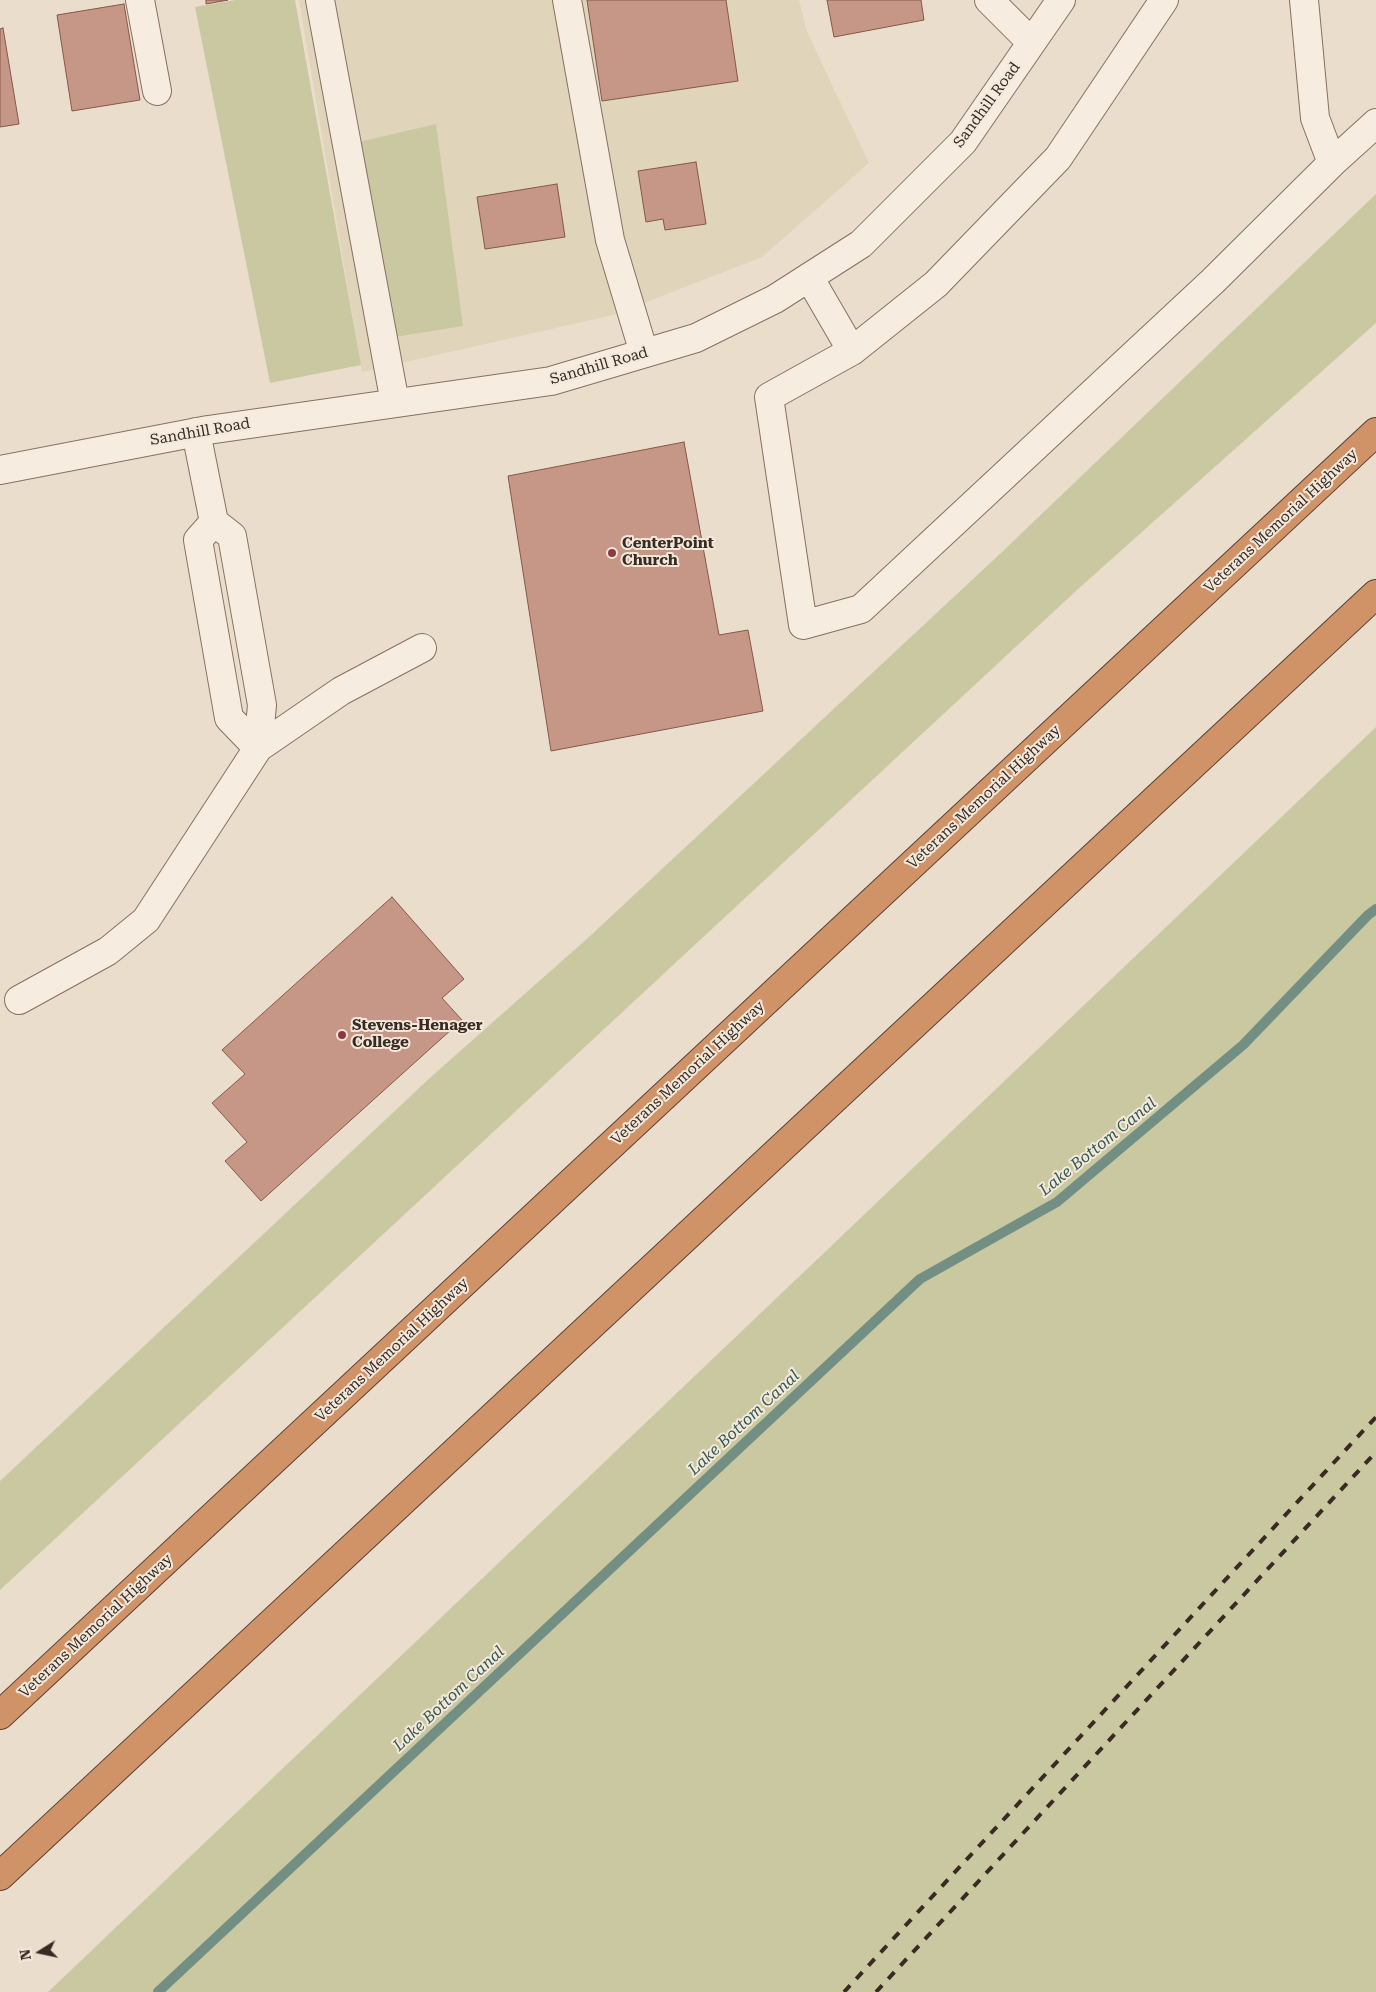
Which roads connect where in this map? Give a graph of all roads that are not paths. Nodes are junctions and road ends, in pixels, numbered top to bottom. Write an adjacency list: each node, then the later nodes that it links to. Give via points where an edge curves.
1 (140, 0): 9 (street)
2 (320, 0): 15 (street)
3 (567, 0): 14 (street, via 610,240)
4 (989, 0): 8 (street)
5 (1061, 0): 8 (street, Sandhill Road)
6 (1164, 0): 13 (street, via 1058,158 936,284)
7 (1304, 0): 11 (street, via 1315,118)
8 (1031, 42): 12 (street, Sandhill Road, via 963,142 861,244)
9 (157, 91)
10 (1376, 122): 11 (street)
11 (1332, 163): 13 (street, via 1213,281 861,609 803,625 768,397)
12 (809, 277): 13 (street); 14 (street, Sandhill Road, via 775,299 696,338)
13 (852, 351)
14 (644, 354): 15 (street, Sandhill Road, via 551,381)
15 (395, 403): 16 (street, Sandhill Road)
16 (196, 432): 18 (street, Sandhill Road); 21 (street, via 214,522 232,536 262,705)
17 (1376, 432): 23 (highway, Veterans Memorial Highway)
18 (0, 470)
19 (1376, 594): 24 (highway)
20 (422, 648): 21 (street, via 341,691)
21 (258, 748): 22 (street, via 146,920 108,951)
22 (19, 1000)
23 (0, 1715)
24 (0, 1876)

